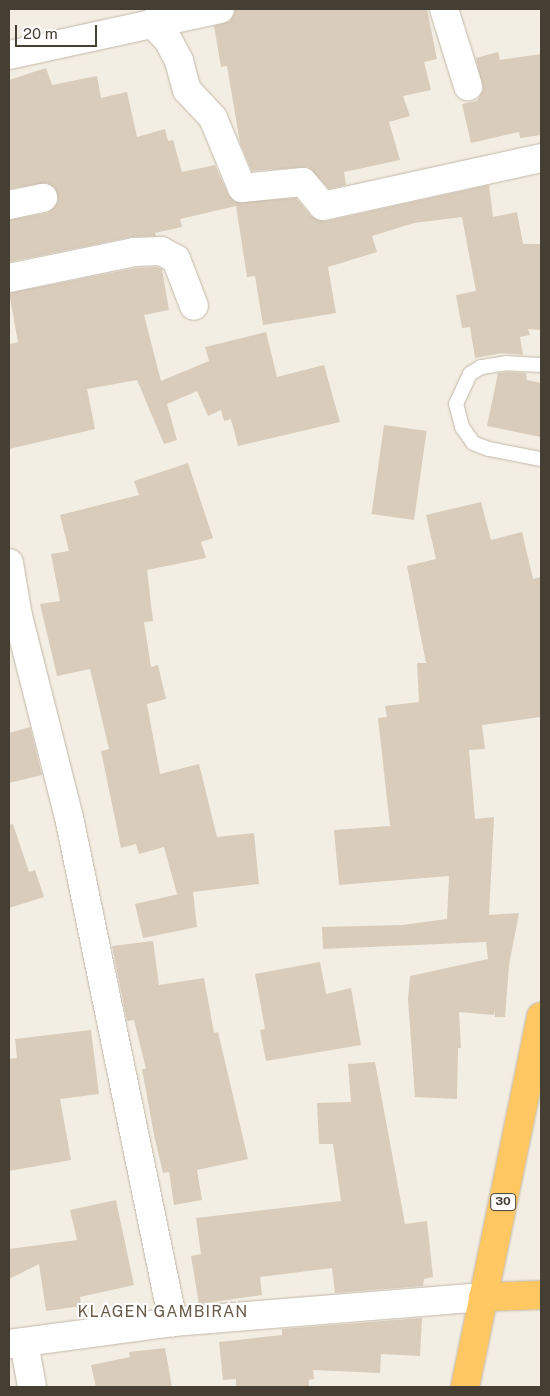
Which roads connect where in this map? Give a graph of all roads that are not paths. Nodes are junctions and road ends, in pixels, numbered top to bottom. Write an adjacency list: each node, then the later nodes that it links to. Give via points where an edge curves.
1 (218, 9): 3 (street)
2 (444, 9): 5 (street)
3 (140, 19): 4 (street); 6 (street, via 172,47 187,90 214,118 242,188 303,182 323,206)
4 (9, 55)
5 (468, 86)
6 (541, 158)
7 (43, 198): 8 (street)
8 (9, 205)
9 (9, 278): 10 (street, via 134,252 161,252 176,259)
10 (194, 306)
11 (541, 365): 12 (lane, via 508,363 481,367 470,374 456,404 462,427 473,442 489,449)
12 (541, 459)
13 (9, 563): 17 (street, via 18,616 69,817)
14 (541, 1016): 16 (highway, 30)
15 (541, 1295): 16 (highway)
16 (483, 1297): 17 (street); 20 (highway, 30)
17 (173, 1322): 18 (street)
18 (16, 1343): 19 (street)
19 (32, 1387)
20 (465, 1387)

